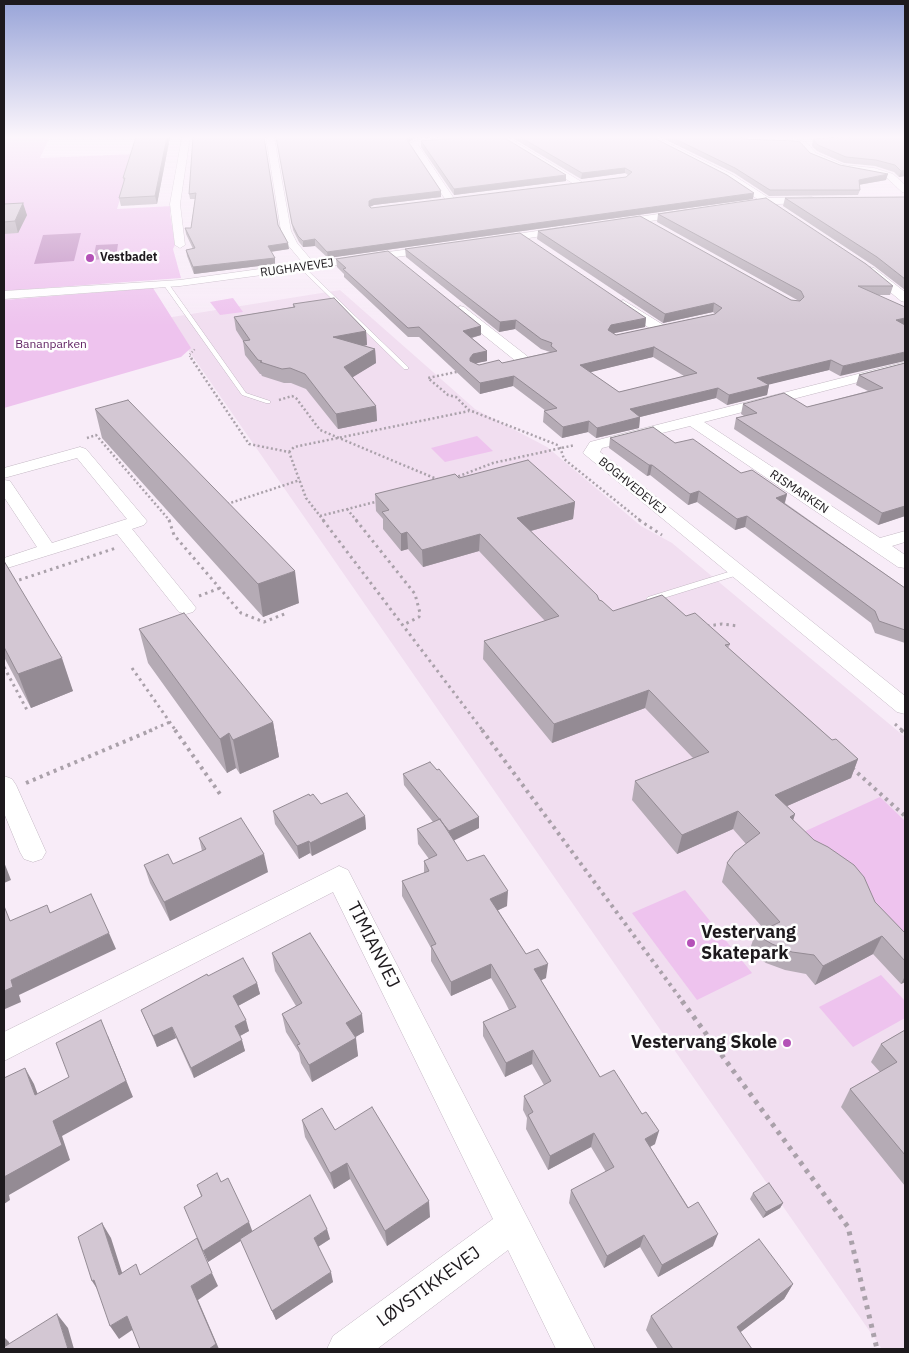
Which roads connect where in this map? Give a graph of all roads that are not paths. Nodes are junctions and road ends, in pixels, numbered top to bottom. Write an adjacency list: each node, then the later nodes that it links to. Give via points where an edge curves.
1 (177, 200): 14 (street)
2 (281, 200): 19 (street, via 286,231)
3 (813, 200): 4 (street)
4 (768, 201): 5 (street); 7 (street)
5 (735, 206)
6 (697, 211): 8 (street)
7 (783, 212)
8 (641, 219): 9 (street); 11 (street)
9 (604, 224)
10 (577, 228): 12 (street)
11 (658, 229)
12 (522, 236): 13 (street); 15 (street)
13 (485, 241)
14 (180, 245)
15 (538, 247)
16 (440, 248): 17 (street, RUGHAVEVEJ)
17 (392, 255): 19 (street, RUGHAVEVEJ); 20 (street)
18 (861, 264): 24 (street)
19 (307, 267): 21 (street, RUGHAVEVEJ); 31 (lane)
20 (407, 267)
21 (166, 284): 22 (street, RUGHAVEVEJ); 32 (lane, via 244,394)
22 (4, 295)
23 (611, 296): 26 (street, via 664,328)
24 (905, 298)
25 (453, 304): 28 (street)
26 (642, 333)
27 (536, 356): 28 (street)
28 (522, 359): 29 (street)
29 (504, 363)
30 (905, 366): 33 (street, BOGHVEDEVEJ)
31 (406, 368)
32 (268, 402)
33 (693, 420): 38 (street, RISMARKEN); 42 (street, BOGHVEDEVEJ, via 596,445 591,453)
34 (4, 473): 36 (street, via 80,452 138,521)
35 (4, 485): 39 (street)
36 (120, 526): 39 (street); 44 (street)
37 (905, 536): 38 (street)
38 (878, 545): 40 (street, RISMARKEN)
39 (48, 550): 41 (street)
40 (905, 563)
41 (4, 564)
42 (738, 572): 43 (lane); 45 (street, BOGHVEDEVEJ)
43 (639, 603)
44 (186, 608)
45 (905, 707)
46 (5, 788): 47 (street)
47 (33, 852)
48 (4, 1047): 49 (street, TIMIANVEJ, via 340,877)
49 (513, 1225): 50 (street, LØVSTIKKEVEJ); 51 (street, TIMIANVEJ)
50 (346, 1349)
51 (576, 1349)

